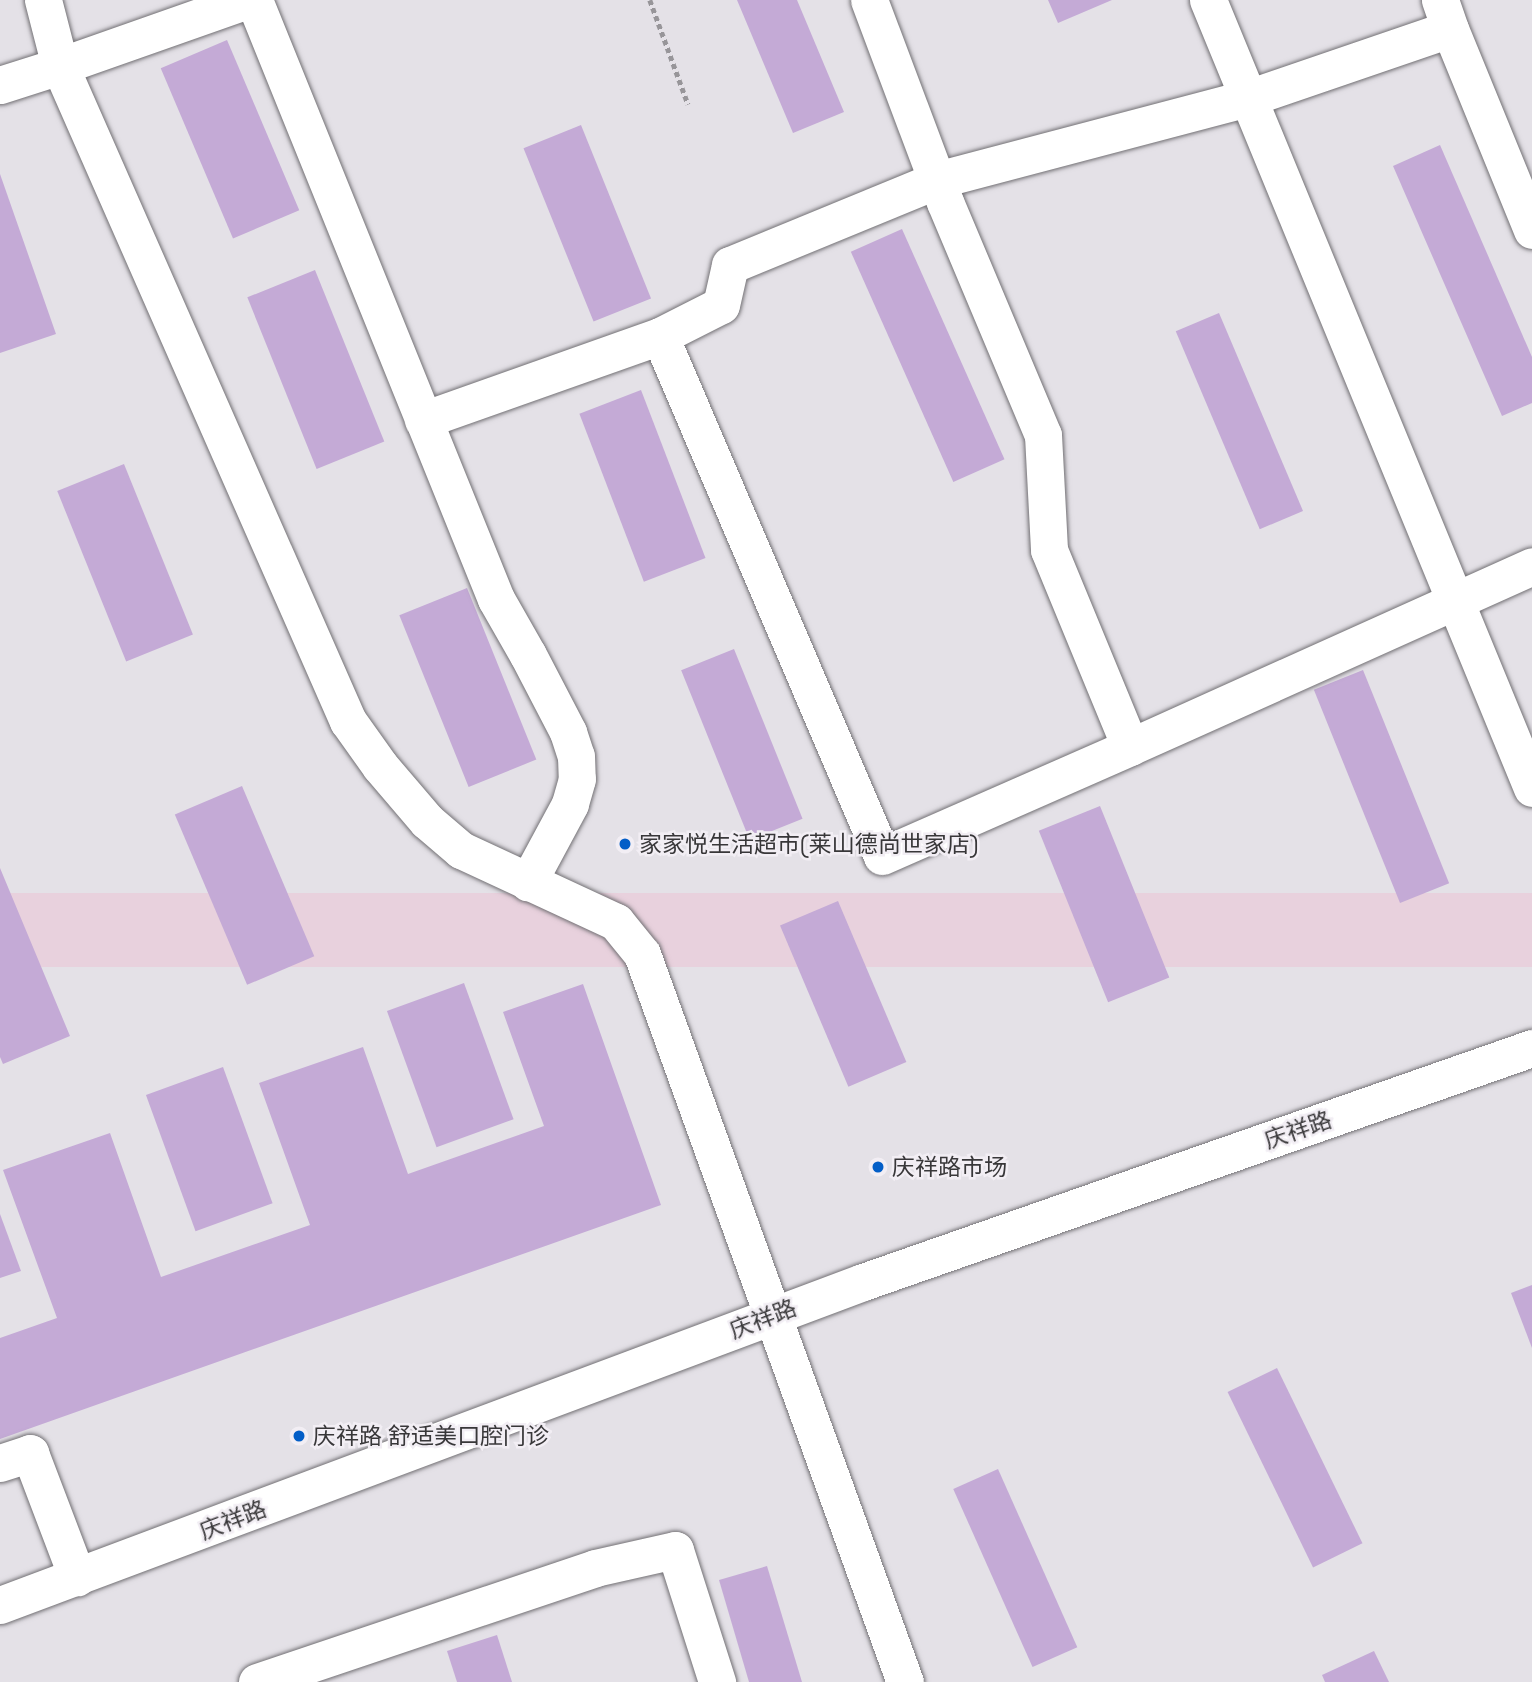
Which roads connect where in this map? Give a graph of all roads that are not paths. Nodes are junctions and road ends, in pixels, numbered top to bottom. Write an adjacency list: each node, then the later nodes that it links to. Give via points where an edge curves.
1 (43, 0): 7 (street)
2 (247, 0): 7 (street)
3 (254, 0): 13 (street)
4 (869, 0): 10 (street)
5 (1208, 0): 9 (street)
6 (1445, 14): 9 (street); 11 (street)
7 (60, 66): 8 (street); 18 (street, via 348,721 427,821 461,850)
8 (0, 85)
9 (1248, 98): 10 (street); 15 (street)
10 (937, 180): 12 (street, via 730,265 721,305); 16 (street, via 1043,435 1049,550)
11 (1532, 230)
12 (660, 336): 13 (street); 16 (street, via 882,856)
13 (423, 420): 18 (street, via 496,599 568,732 576,757 577,779 570,804)
14 (1532, 566): 15 (street)
15 (1455, 600): 16 (street); 17 (street)
16 (1130, 747)
17 (1532, 788)
18 (528, 882): 20 (street, via 616,922 642,954)
19 (1532, 1048): 20 (street, 庆祥路)
20 (771, 1317): 22 (street, 庆祥路); 26 (street)
21 (0, 1463): 22 (street, via 30,1453)
22 (77, 1577): 23 (street, 庆祥路)
23 (0, 1605)
24 (257, 1682): 25 (street, via 595,1568 675,1550)
25 (717, 1682)
26 (905, 1682)

